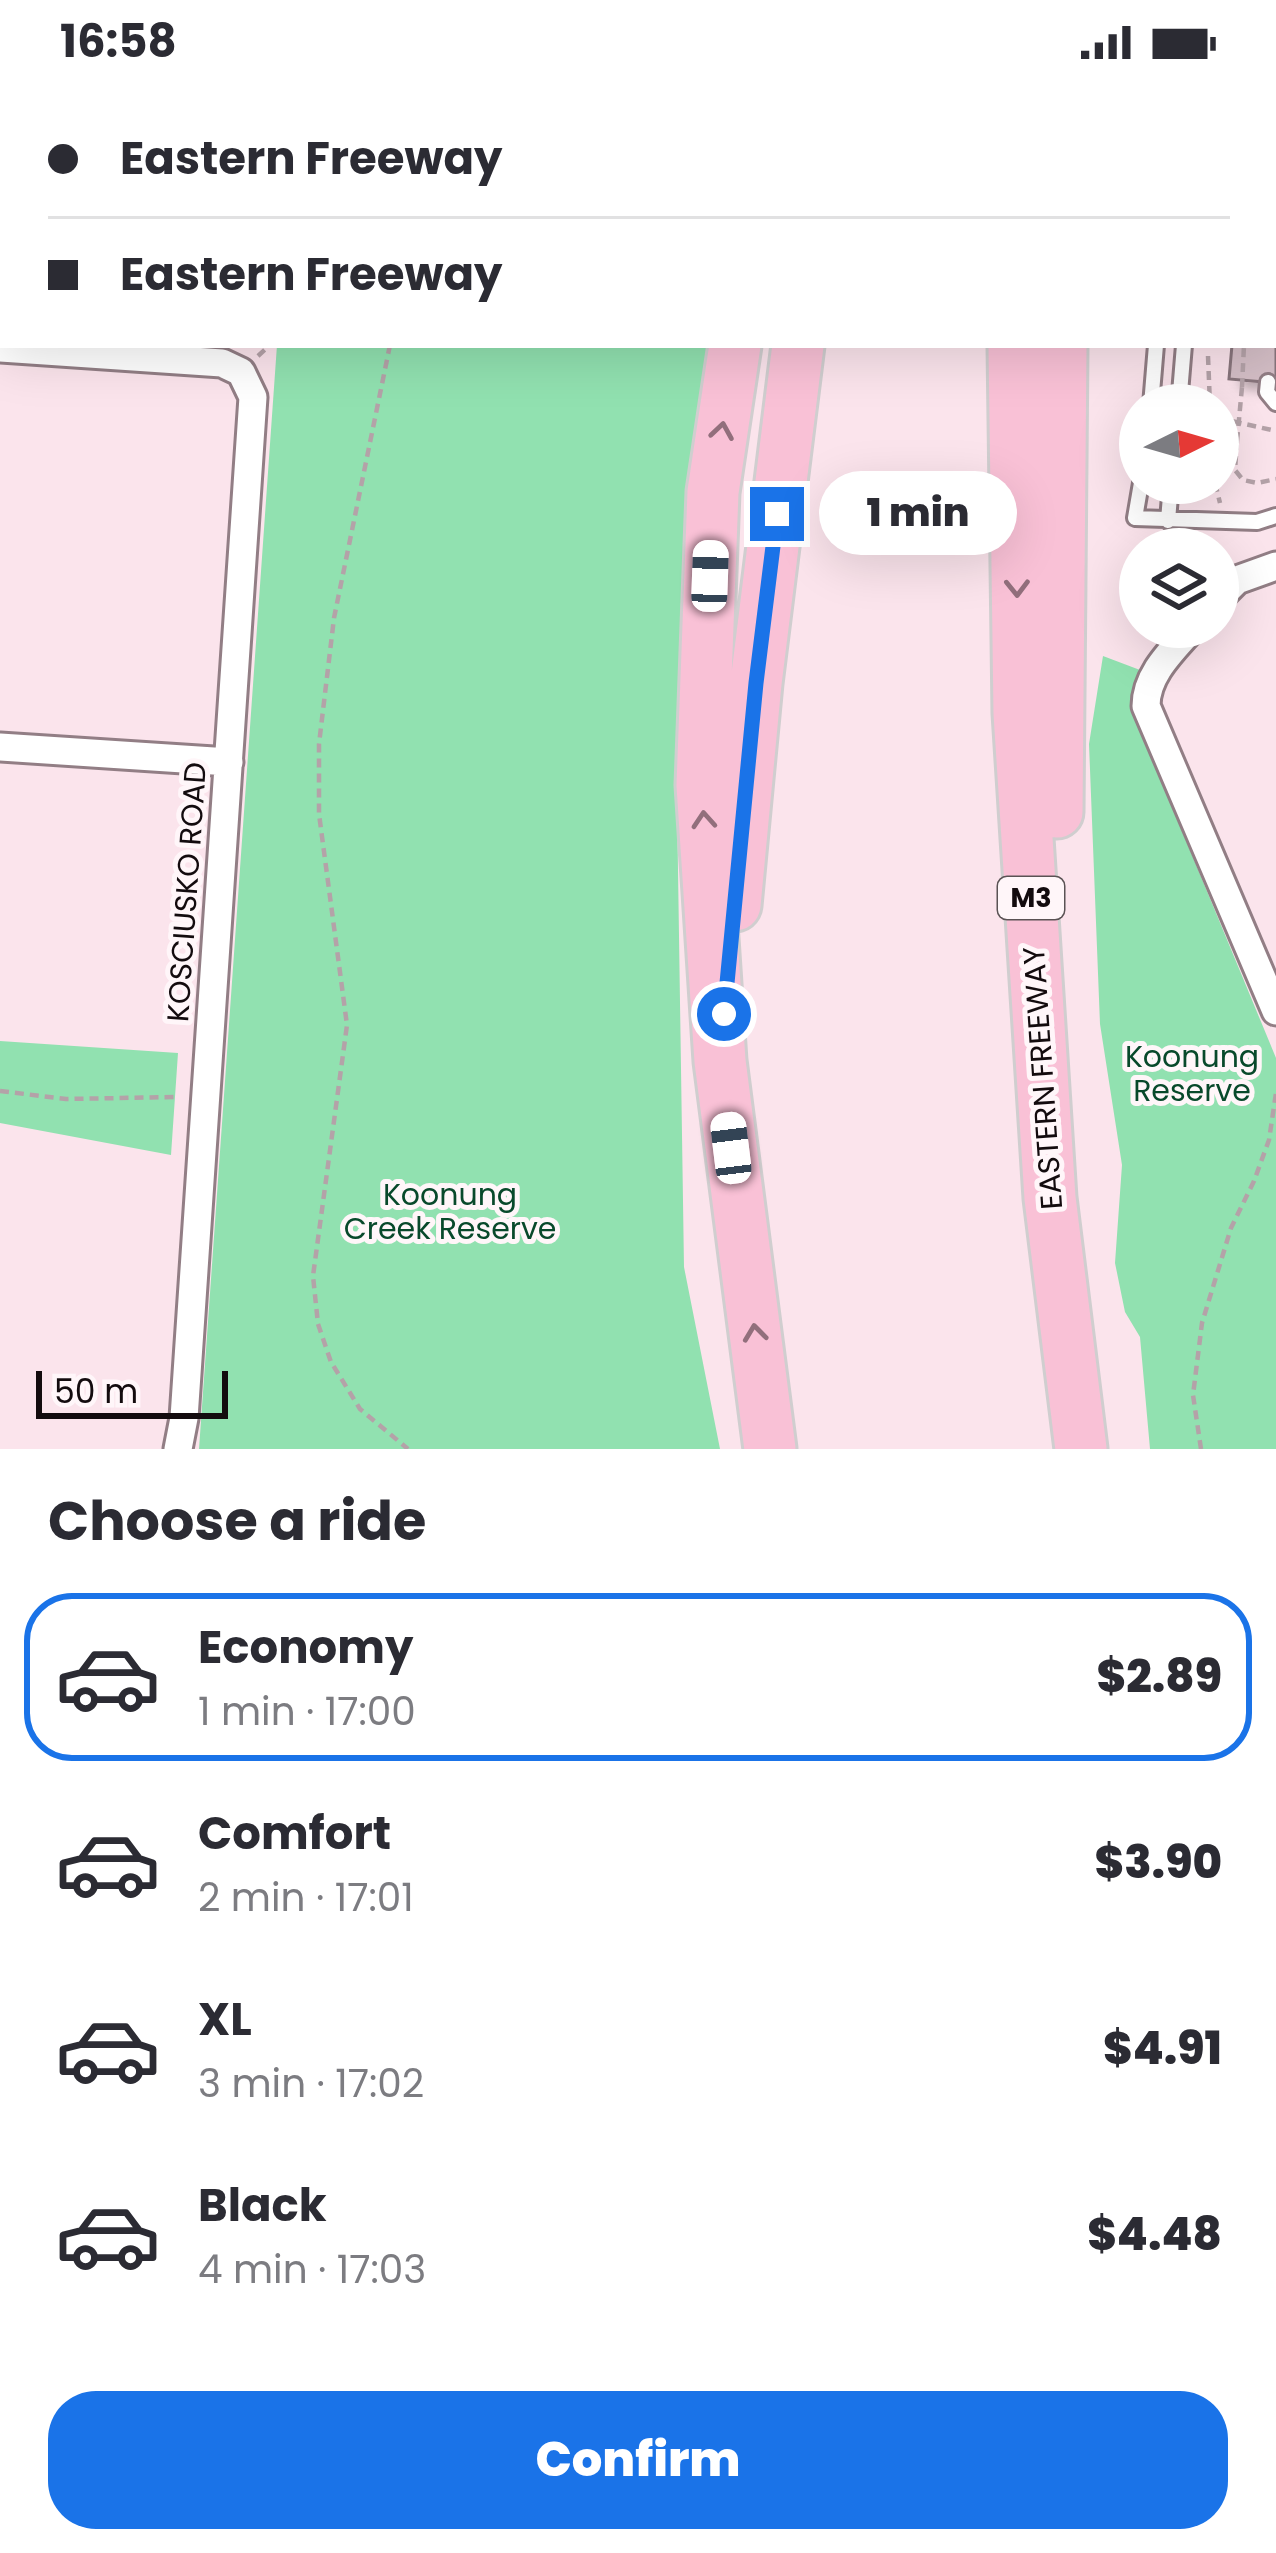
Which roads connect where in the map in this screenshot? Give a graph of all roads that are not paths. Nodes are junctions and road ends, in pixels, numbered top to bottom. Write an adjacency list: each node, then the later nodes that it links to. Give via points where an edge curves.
1 (0, 348): 20 (street, KOSCIUSKO ROAD, via 222,364 242,372 251,388)
2 (735, 348): 22 (highway, one-way to 2, via 702,785 712,492)
3 (798, 348): 22 (highway)
4 (1014, 348): 25 (highway, EASTERN FREEWAY / M3, one-way to 25, via 1019,713 1050,1198)
5 (1061, 348): 25 (highway, via 1060,1030)
6 (1156, 348): 9 (lane)
7 (1184, 348): 10 (lane)
8 (1268, 382): 11 (lane)
9 (1152, 384)
10 (1181, 384)
11 (1276, 403)
12 (1137, 504): 15 (lane, via 1135,518)
13 (1169, 504): 15 (lane)
14 (1276, 516): 15 (lane)
15 (1168, 521)
16 (1276, 566): 17 (street)
17 (1239, 579)
18 (1176, 648): 21 (street, via 1155,673 1146,706)
19 (0, 747): 20 (street)
20 (229, 762): 23 (street, KOSCIUSKO ROAD)
21 (1276, 1011)
22 (720, 1061): 24 (highway, one-way to 22)
23 (182, 1449)
24 (770, 1449)
25 (1082, 1449)

